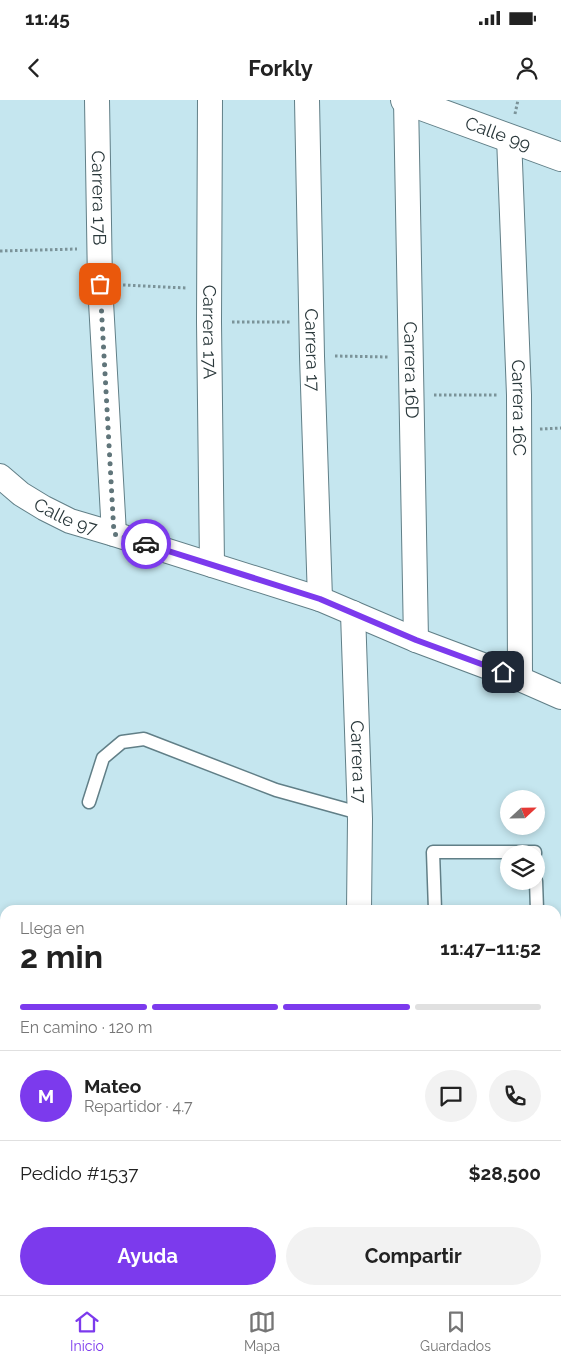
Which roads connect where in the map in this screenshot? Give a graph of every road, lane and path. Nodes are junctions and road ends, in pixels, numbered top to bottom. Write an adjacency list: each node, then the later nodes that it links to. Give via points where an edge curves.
1 (97, 100): 7 (street, Carrera 17B)
2 (210, 100): 10 (street, Carrera 17A)
3 (307, 100): 12 (street, Carrera 17)
4 (405, 100): 5 (street, Calle 99); 14 (street, Carrera 16D)
5 (509, 137): 6 (street, Calle 99); 16 (street, Carrera 16C)
6 (561, 157)
7 (99, 249): 8 (path); 9 (street, Carrera 17B)
8 (0, 251)
9 (100, 284): 10 (path); 18 (street, Carrera 17B)
10 (209, 289): 11 (street, Carrera 17A)
11 (209, 322): 12 (path); 19 (street, Carrera 17A)
12 (312, 322): 13 (street, Carrera 17)
13 (312, 356): 14 (path); 20 (street, Carrera 17)
14 (410, 358): 15 (street, Carrera 16D)
15 (411, 395): 16 (path); 22 (street, Carrera 16D)
16 (519, 395): 23 (street, Carrera 16C)
17 (0, 476): 18 (street, Calle 97, via 44,508 70,521)
18 (114, 534): 19 (street, Calle 97)
19 (212, 566): 20 (street, Calle 97)
20 (320, 599): 21 (street, Calle 97)
21 (353, 613): 22 (street, Calle 97); 26 (street, Carrera 17)
22 (416, 640): 23 (street, Calle 97)
23 (520, 679): 24 (street, Calle 97)
24 (561, 696)
25 (89, 802): 26 (lane, via 103,758 122,742 144,739 276,790)
26 (359, 813): 29 (street, Carrera 17)
27 (500, 852): 30 (lane, via 433,852)
28 (536, 890): 31 (lane)
29 (359, 905)
30 (435, 905)
31 (537, 905)

